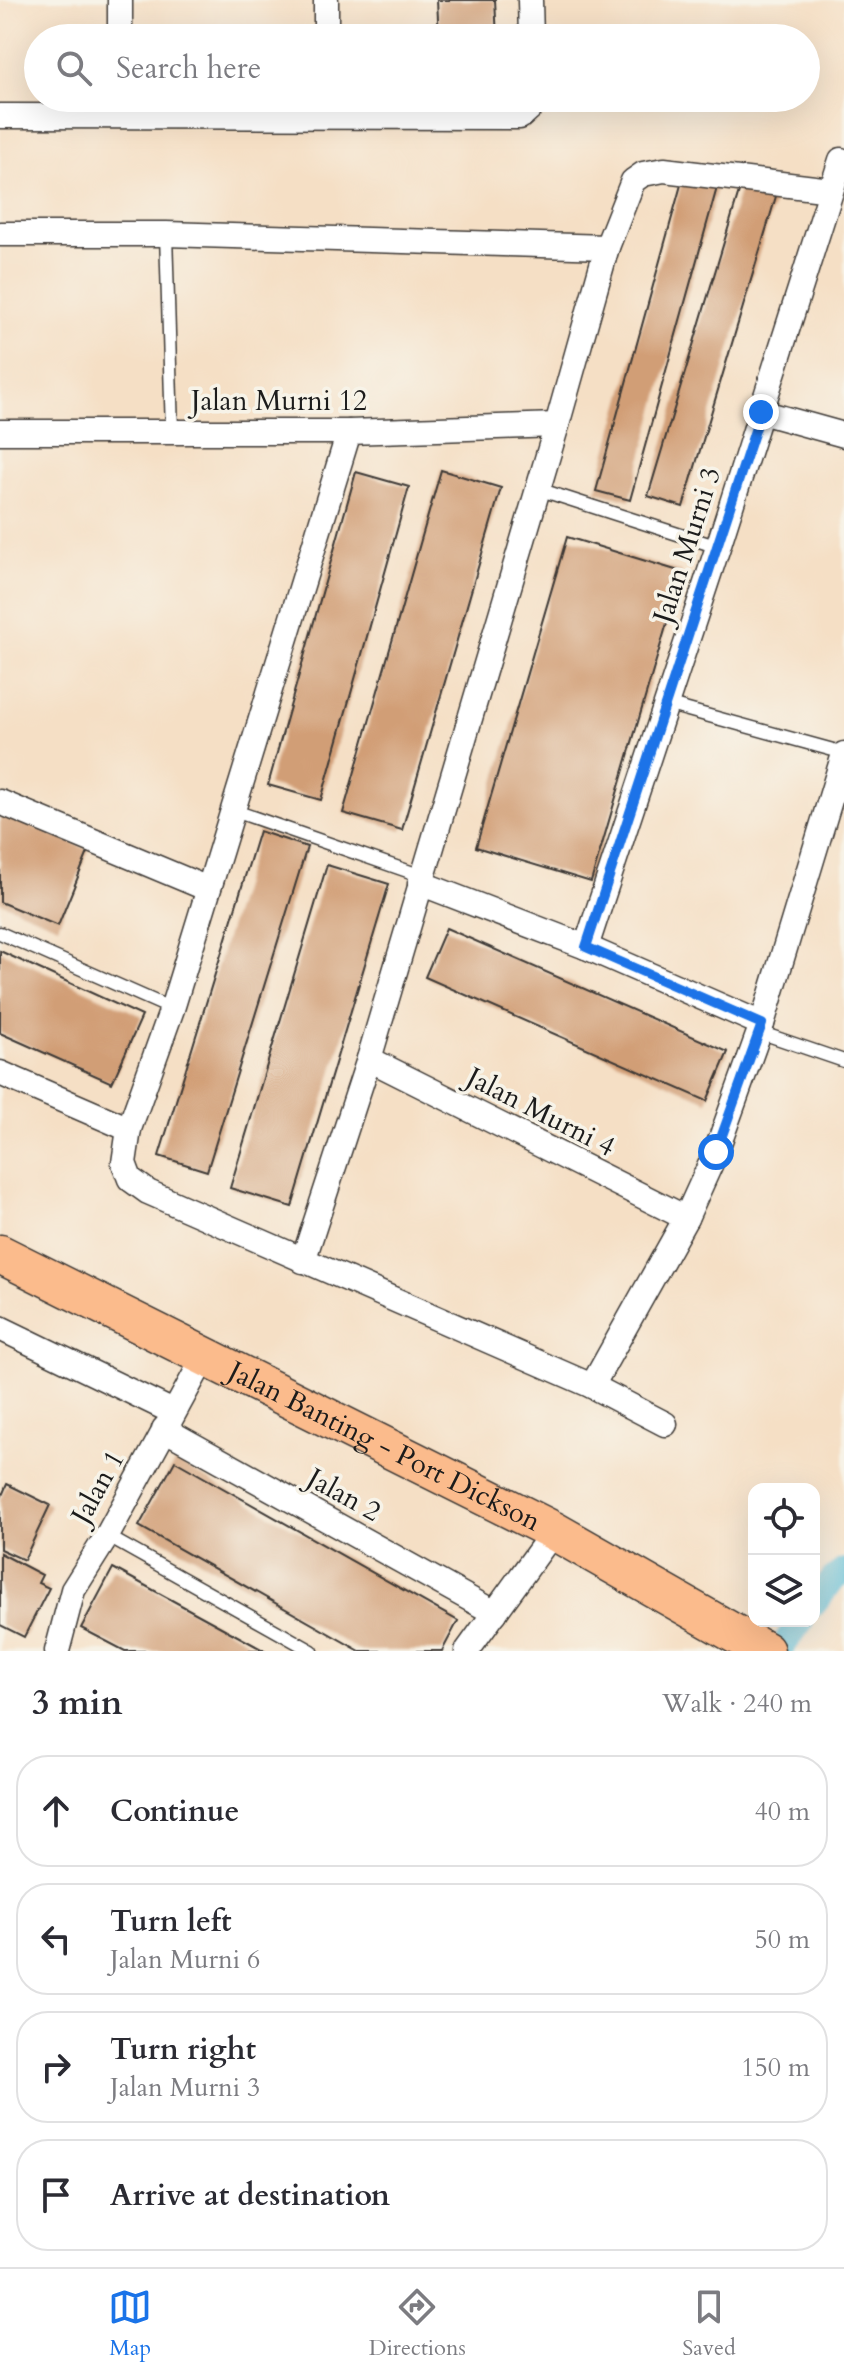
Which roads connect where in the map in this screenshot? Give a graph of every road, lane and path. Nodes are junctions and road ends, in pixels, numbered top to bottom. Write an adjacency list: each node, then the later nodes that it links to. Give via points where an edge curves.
1 (120, 0): 4 (street)
2 (326, 0): 5 (street)
3 (530, 0): 6 (street)
4 (120, 24)
5 (326, 24)
6 (531, 24)
7 (48, 112): 10 (street)
8 (368, 112): 9 (street, via 427,119 520,117)
9 (526, 112)
10 (0, 116)
11 (841, 160): 12 (street, Jalan Murni 3)
12 (831, 190): 15 (street, via 664,170 643,174 624,197); 16 (street, Jalan Murni 3)
13 (0, 234): 14 (street)
14 (166, 234): 15 (street); 19 (lane)
15 (607, 247): 17 (street)
16 (761, 412): 21 (street); 23 (street, Jalan Murni 3)
17 (557, 425): 20 (street, Jalan Murni 12); 22 (street)
18 (0, 432): 19 (street, Jalan Murni 12)
19 (172, 432): 20 (street, Jalan Murni 12)
20 (349, 432): 27 (street)
21 (844, 435)
22 (538, 489): 23 (lane); 28 (street)
23 (718, 547): 24 (street, Jalan Murni 3)
24 (666, 704): 25 (lane); 31 (street, Jalan Murni 3)
25 (844, 753): 33 (street)
26 (0, 802): 29 (street)
27 (232, 810): 28 (lane); 29 (street)
28 (421, 880): 31 (street); 34 (street)
29 (208, 889): 32 (street)
30 (0, 933): 32 (lane)
31 (586, 947): 33 (street)
32 (172, 1009): 37 (street)
33 (760, 1028): 35 (lane); 38 (street, via 716,1152)
34 (369, 1059): 38 (street, Jalan Murni 4); 40 (street)
35 (844, 1061)
36 (0, 1073): 37 (street)
37 (129, 1129): 40 (street, via 124,1163 130,1179 148,1192)
38 (686, 1218): 43 (street)
39 (0, 1254): 42 (main road, Jalan Banting - Port Dickson)
40 (303, 1261): 43 (street)
41 (0, 1328): 44 (street, Jalan 2)
42 (205, 1356): 44 (street, Jalan 1); 46 (main road, Jalan Banting - Port Dickson)
43 (592, 1386): 45 (street)
44 (168, 1421): 47 (street, Jalan 1); 48 (street, Jalan 2)
45 (665, 1424)
46 (554, 1531): 48 (street); 52 (main road, Jalan Banting - Port Dickson)
47 (107, 1536): 49 (street, Jalan 1, via 73,1590); 50 (lane)
48 (495, 1613): 51 (street)
49 (65, 1647)
50 (312, 1651)
51 (467, 1651)
52 (765, 1651)

